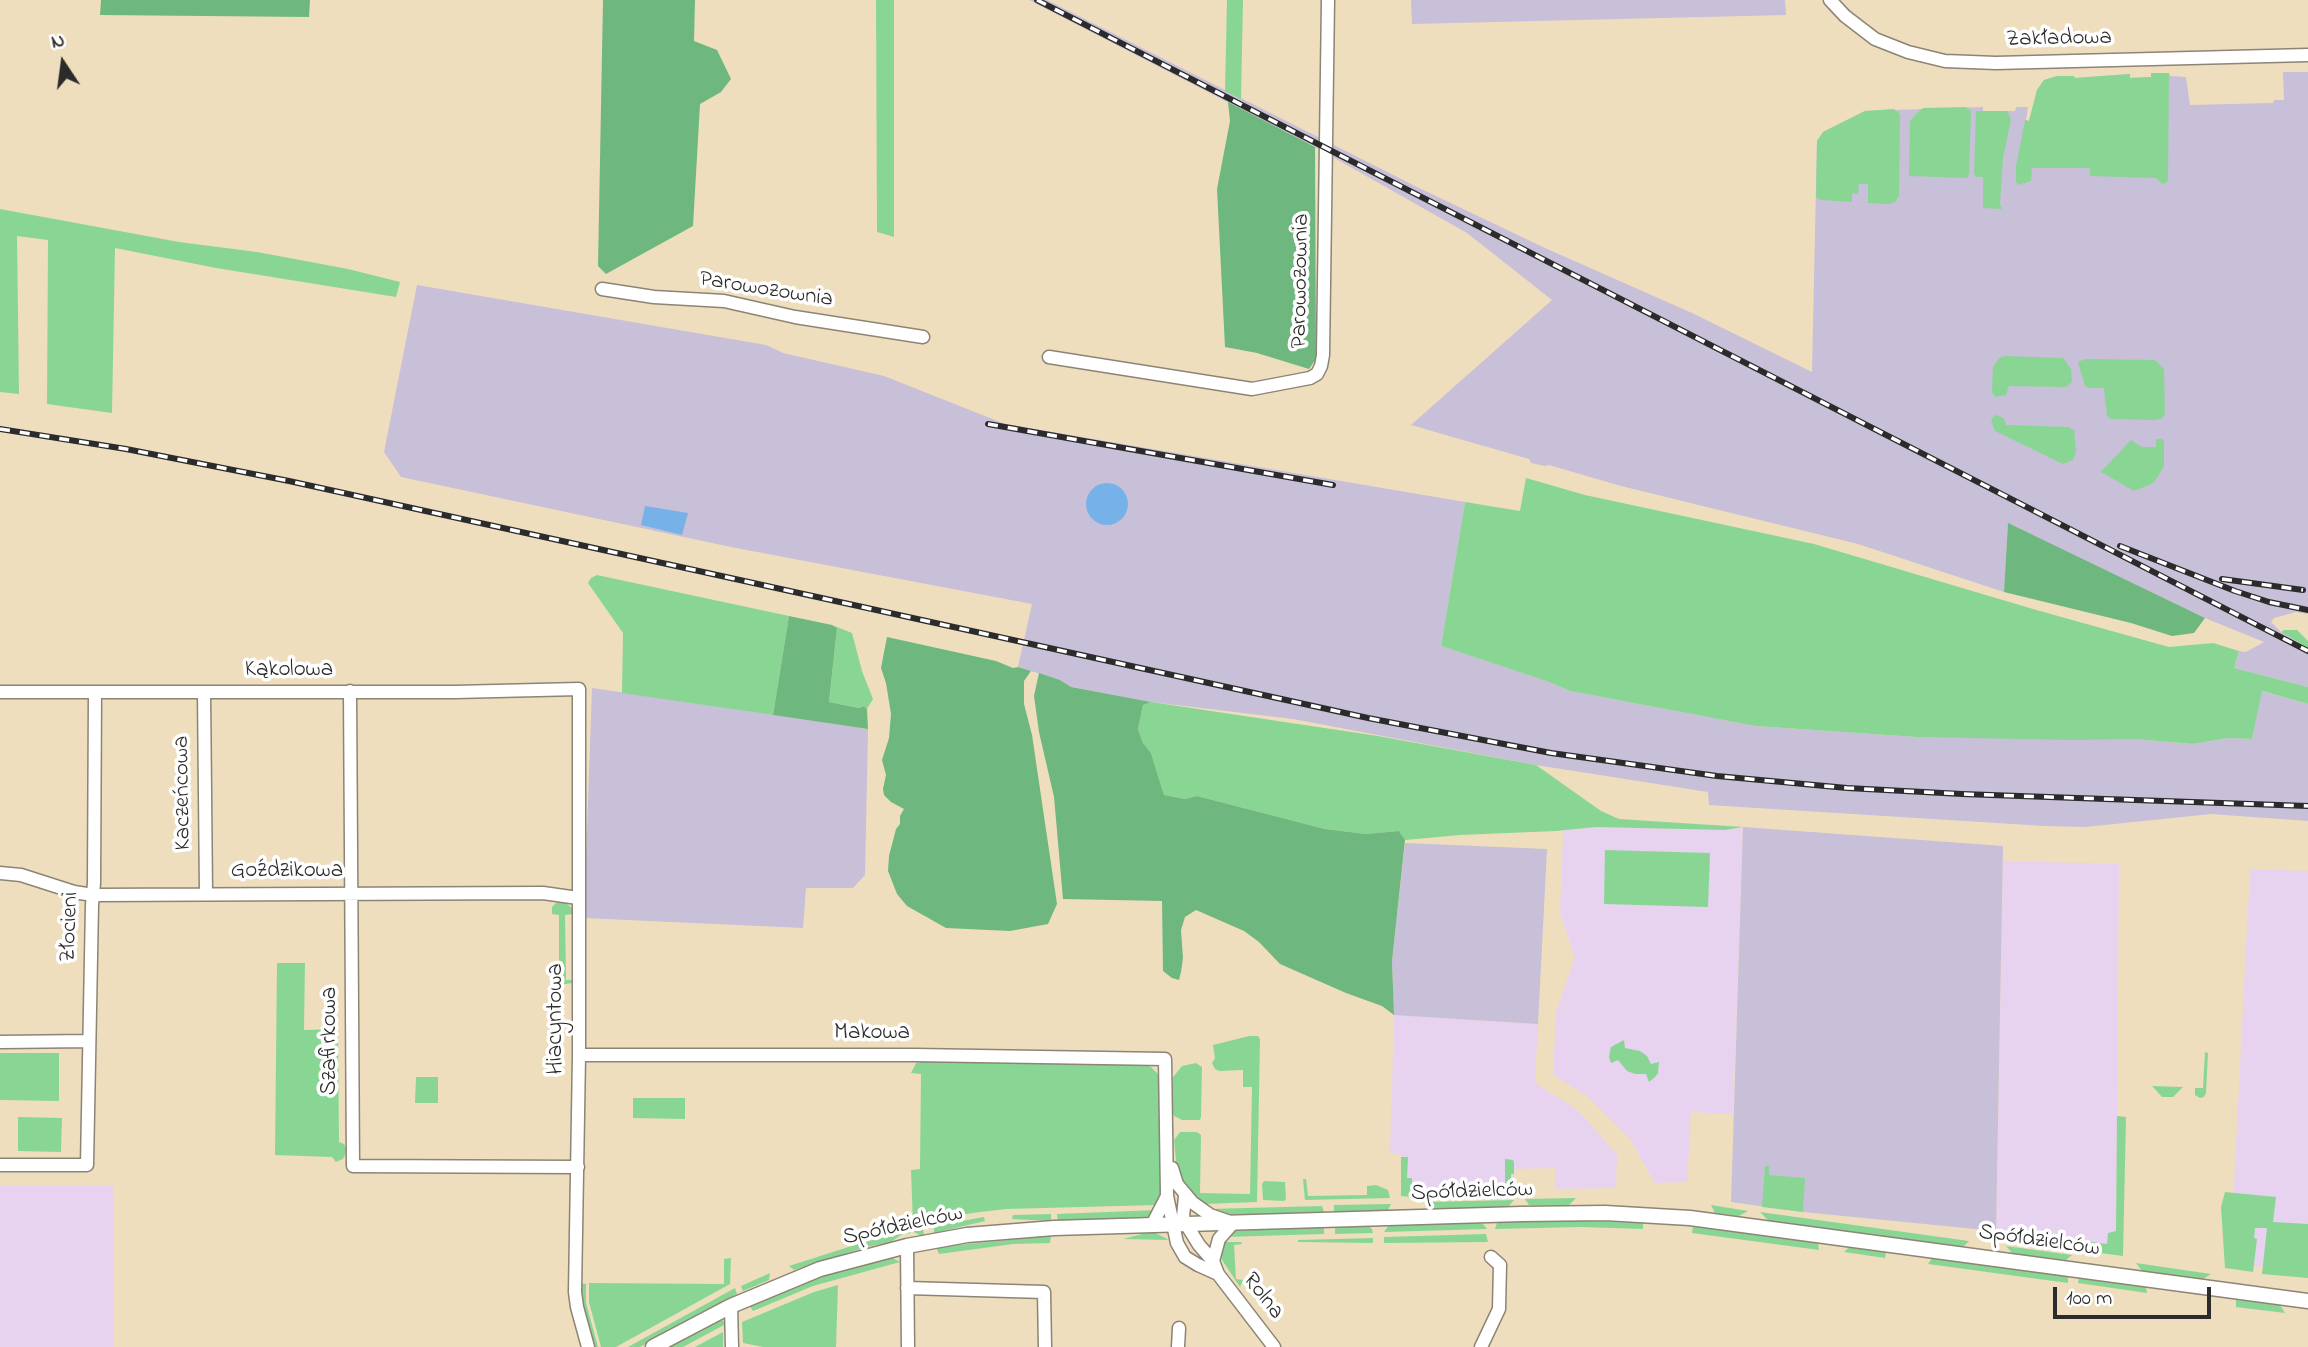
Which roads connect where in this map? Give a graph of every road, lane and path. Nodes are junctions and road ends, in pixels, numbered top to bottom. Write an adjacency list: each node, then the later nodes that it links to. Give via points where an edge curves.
1 (1328, 0): 6 (street, Parowozownia, via 1323,355 1317,374 1252,389)
2 (1830, 0): 3 (street, Zakładowa, via 1875,39 1945,61)
3 (2308, 55)
4 (602, 289): 5 (street, Parowozownia, via 723,301)
5 (923, 337)
6 (1049, 357)
7 (579, 689): 8 (street, Kąkolowa); 16 (street, Hiacyntowa)
8 (350, 691): 11 (street, Kąkolowa); 13 (street, Szafirkowa)
9 (0, 692): 10 (street, Kąkolowa)
10 (95, 692): 11 (street, Kąkolowa); 15 (street, Złocieni)
11 (204, 692): 14 (street, Kaczeńcowa)
12 (0, 873): 15 (street, Goździkowa)
13 (352, 893): 14 (street, Goździkowa); 16 (street, Goździkowa, via 543,892); 22 (street, Szafirkowa, via 353,1166)
14 (206, 894): 15 (street, Goździkowa)
15 (93, 895): 17 (street, Złocieni)
16 (578, 898): 19 (street, Hiacyntowa)
17 (89, 1041): 18 (street); 21 (street, Złocieni, via 87,1165)
18 (0, 1042)
19 (579, 1055): 20 (street, Makowa, via 1166,1059); 22 (street, Hiacyntowa)
20 (1168, 1141): 23 (street); 24 (street, via 1173,1172)
21 (0, 1165)
22 (578, 1167): 36 (street, Hiacyntowa, via 575,1292)
23 (1167, 1196): 26 (street); 27 (street)
24 (1185, 1196): 25 (street, via 1210,1215); 26 (street)
25 (1233, 1223): 26 (street, Spółdzielców); 30 (street, Rolna, via 1219,1239); 32 (street, Spółdzielców, via 1576,1213 1679,1217)
26 (1180, 1224): 27 (street, Spółdzielców); 30 (street, Rolna); 30 (street, Rolna, via 1177,1243 1185,1256 1198,1265)
27 (1152, 1225): 28 (street, Spółdzielców, via 998,1232)
28 (907, 1246): 31 (street); 33 (street, Spółdzielców, via 820,1269)
29 (1491, 1257): 43 (street, via 1500,1265 1499,1309)
30 (1215, 1268): 42 (street, Rolna)
31 (907, 1288): 39 (street); 40 (street, via 1044,1292)
32 (2308, 1301)
33 (731, 1306): 35 (street); 37 (street, Spółdzielców)
34 (1179, 1328): 41 (street)
35 (732, 1346): 38 (street)
36 (588, 1347)
37 (653, 1347)
38 (746, 1347)
39 (908, 1347)
40 (1045, 1347)
41 (1178, 1347)
42 (1274, 1347)
43 (1481, 1347)

